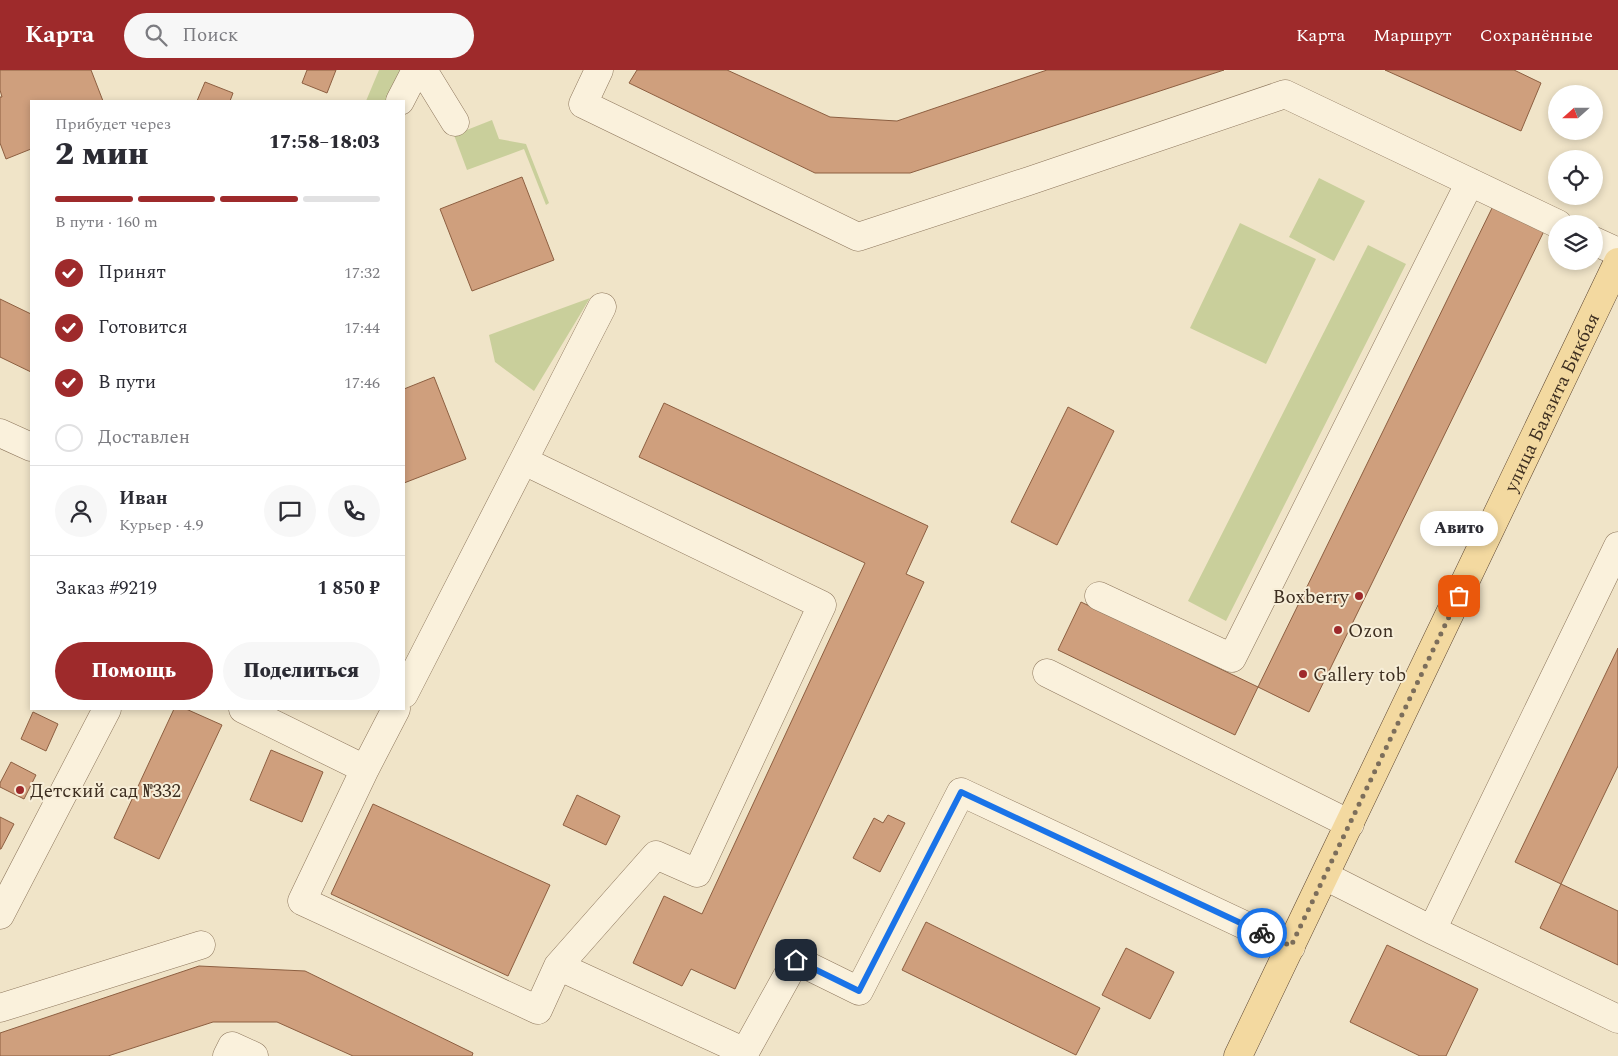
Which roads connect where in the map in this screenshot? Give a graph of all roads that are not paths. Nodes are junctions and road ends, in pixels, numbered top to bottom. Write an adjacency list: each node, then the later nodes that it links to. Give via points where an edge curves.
1 (416, 70): 4 (lane)
2 (423, 70): 5 (lane)
3 (599, 70): 6 (lane, via 583,104 858,237 1285,94)
4 (401, 100)
5 (455, 122)
6 (1470, 182): 7 (lane); 16 (lane, via 1232,658)
7 (1548, 219)
8 (1603, 244): 9 (lane)
9 (1618, 252)
10 (1618, 262): 23 (main road, улица Баязита Бикбая)
11 (602, 307): 14 (lane)
12 (0, 433): 13 (lane)
13 (30, 447)
14 (524, 461): 18 (lane); 29 (lane, via 822,605 696,873 656,855)
15 (1618, 546): 26 (lane)
16 (1099, 596)
17 (1047, 673): 23 (lane)
18 (405, 692)
19 (106, 710): 25 (lane)
20 (245, 710): 22 (lane)
21 (395, 710): 22 (lane)
22 (365, 770): 29 (lane, via 302,901 538,1010)
23 (1350, 824): 24 (main road, улица Баязита Бикбая)
24 (1325, 876): 26 (lane); 28 (main road, улица Баязита Бикбая)
25 (0, 915)
26 (1432, 930): 31 (lane)
27 (201, 945): 30 (lane)
28 (1291, 946): 29 (lane, via 961,792 859,991 796,960 745,1052); 34 (main road, улица Баязита Бикбая)
29 (558, 966)
30 (0, 1008)
31 (1618, 1019)
32 (227, 1056): 33 (lane, via 232,1046)
33 (254, 1056)
34 (1238, 1056)

